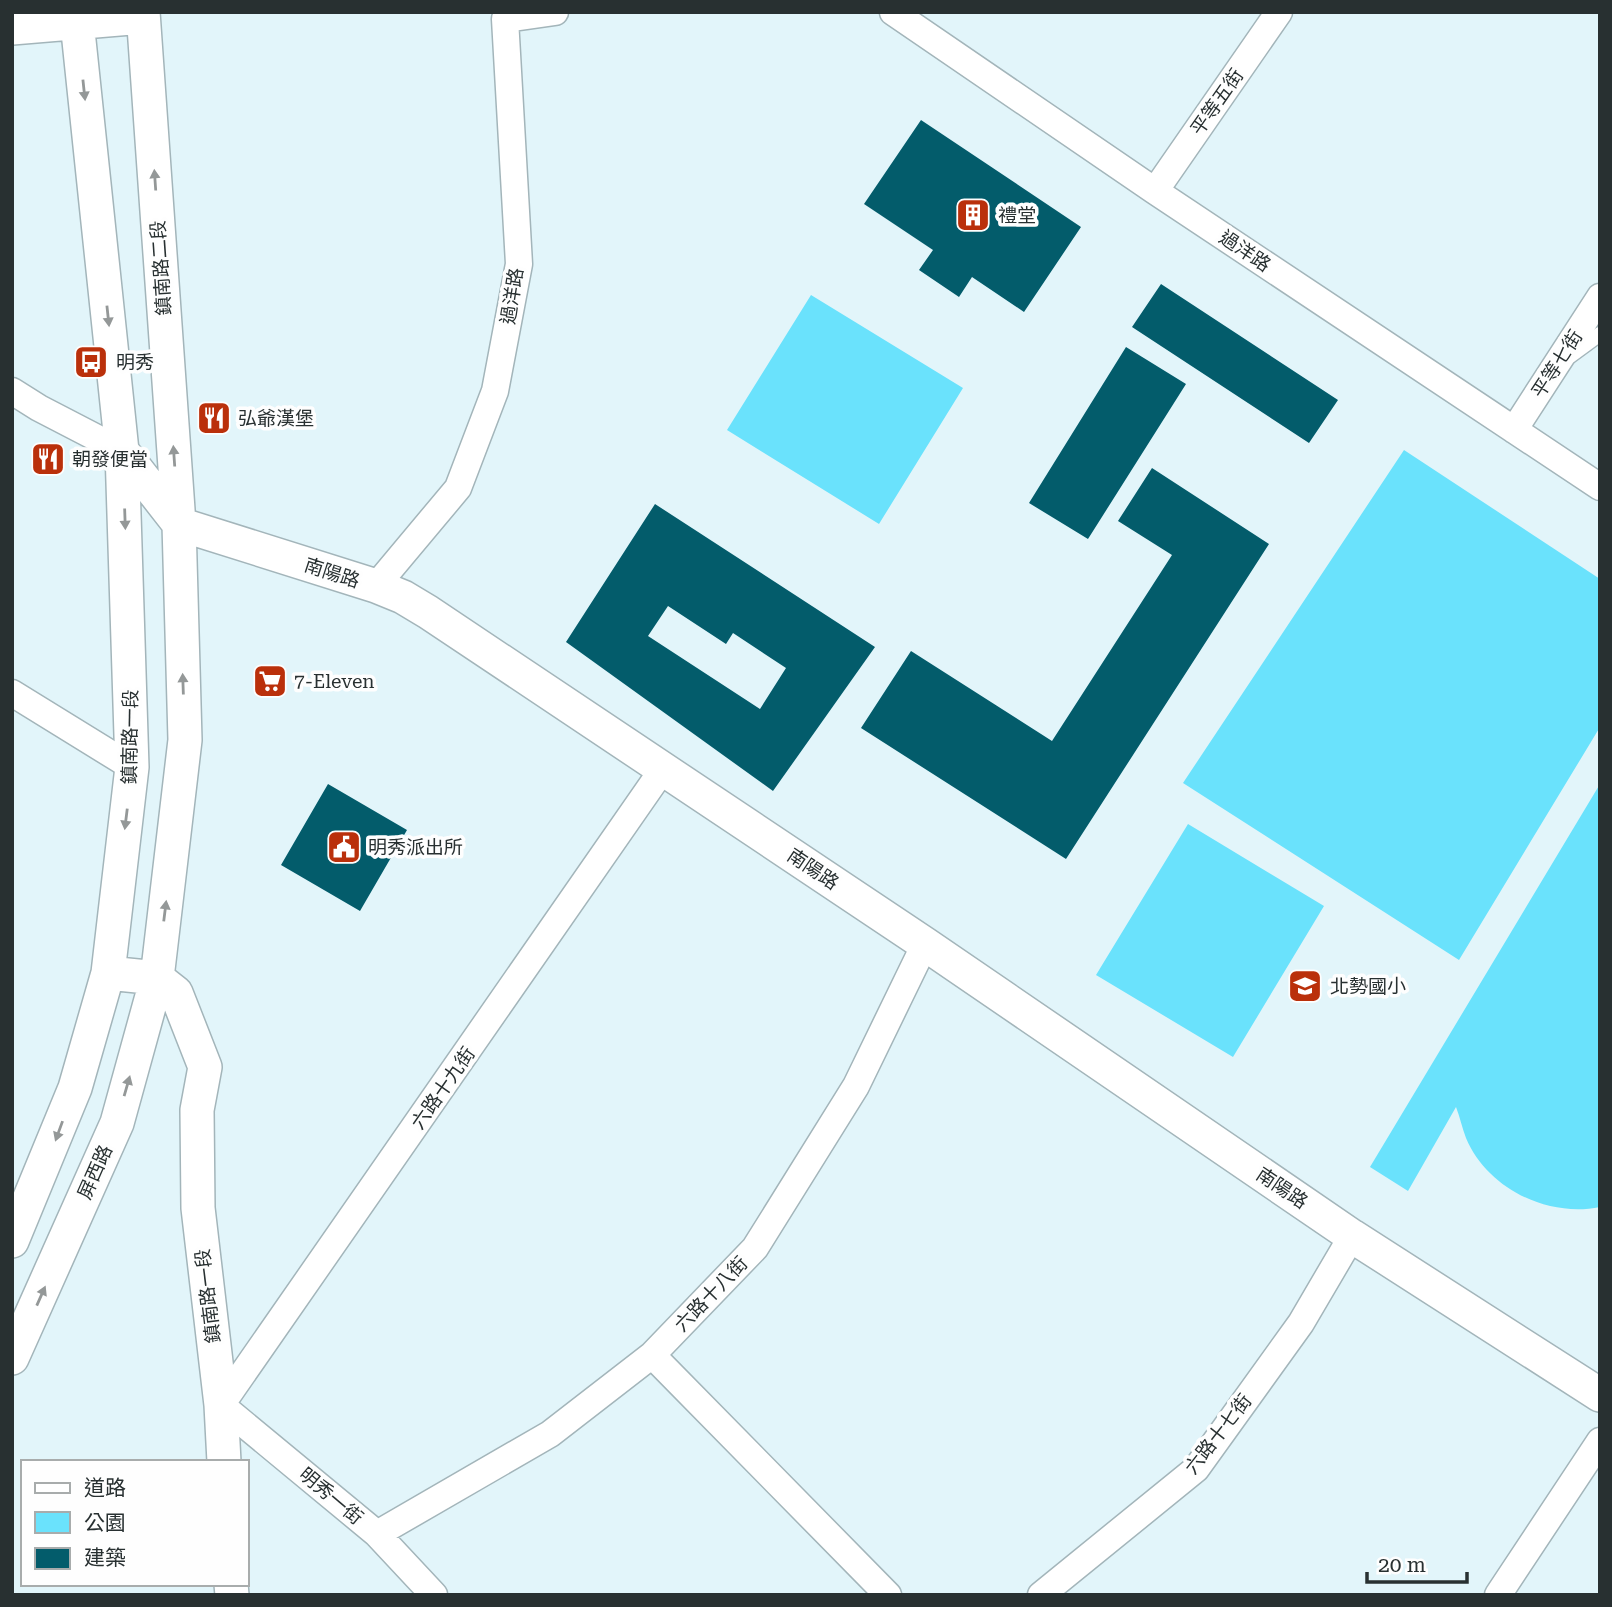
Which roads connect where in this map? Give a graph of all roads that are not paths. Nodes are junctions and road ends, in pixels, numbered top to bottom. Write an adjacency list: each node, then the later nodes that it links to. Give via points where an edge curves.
1 (555, 12): 5 (street, 過洋路)
2 (893, 12): 8 (street, 過洋路)
3 (1279, 12): 8 (street, 平等五街)
4 (143, 15): 6 (street); 16 (street, 鎮南路二段, one-way to 4)
5 (505, 16): 17 (street, 過洋路, via 519,264 495,391 458,488)
6 (76, 17): 7 (street); 14 (street, one-way to 14)
7 (12, 28)
8 (1155, 191): 13 (street, 過洋路)
9 (1600, 297): 11 (street, 平等七街)
10 (1600, 334): 11 (lane)
11 (1555, 368): 13 (street, 平等七街)
12 (12, 391): 14 (street)
13 (1514, 430): 15 (street, 過洋路)
14 (122, 451): 16 (street); 19 (street, 鎮南路一段, one-way to 19)
15 (1600, 487)
16 (179, 524): 17 (street, 南陽路); 23 (street, one-way to 16, via 185,740)
17 (376, 586): 20 (street, 南陽路, via 428,612)
18 (12, 693): 19 (street)
19 (132, 767): 22 (street, 鎮南路一段, one-way to 22)
20 (663, 769): 21 (street, 南陽路); 29 (street, 六路十九街)
21 (925, 944): 24 (street, 南陽路); 26 (street, 六路十八街, via 856,1086 755,1248)
22 (108, 973): 23 (street); 25 (street, one-way to 25, via 75,1088)
23 (157, 978): 27 (street, 屏西路, one-way to 23, via 117,1123); 29 (street, 鎮南路一段, via 176,993 205,1068 197,1110 198,1208)
24 (1352, 1236): 28 (street, 南陽路); 35 (street, 六路十七街, via 1301,1323 1196,1469)
25 (12, 1241)
26 (652, 1355): 32 (street, 六路十八街, via 550,1434); 34 (street)
27 (12, 1358)
28 (1600, 1395)
29 (221, 1405): 31 (street, 鎮南路一段); 32 (street, 明秀一街)
30 (1600, 1441): 36 (street)
31 (224, 1460)
32 (377, 1534): 33 (street, 明秀一街)
33 (434, 1595)
34 (888, 1595)
35 (1041, 1595)
36 (1498, 1595)

